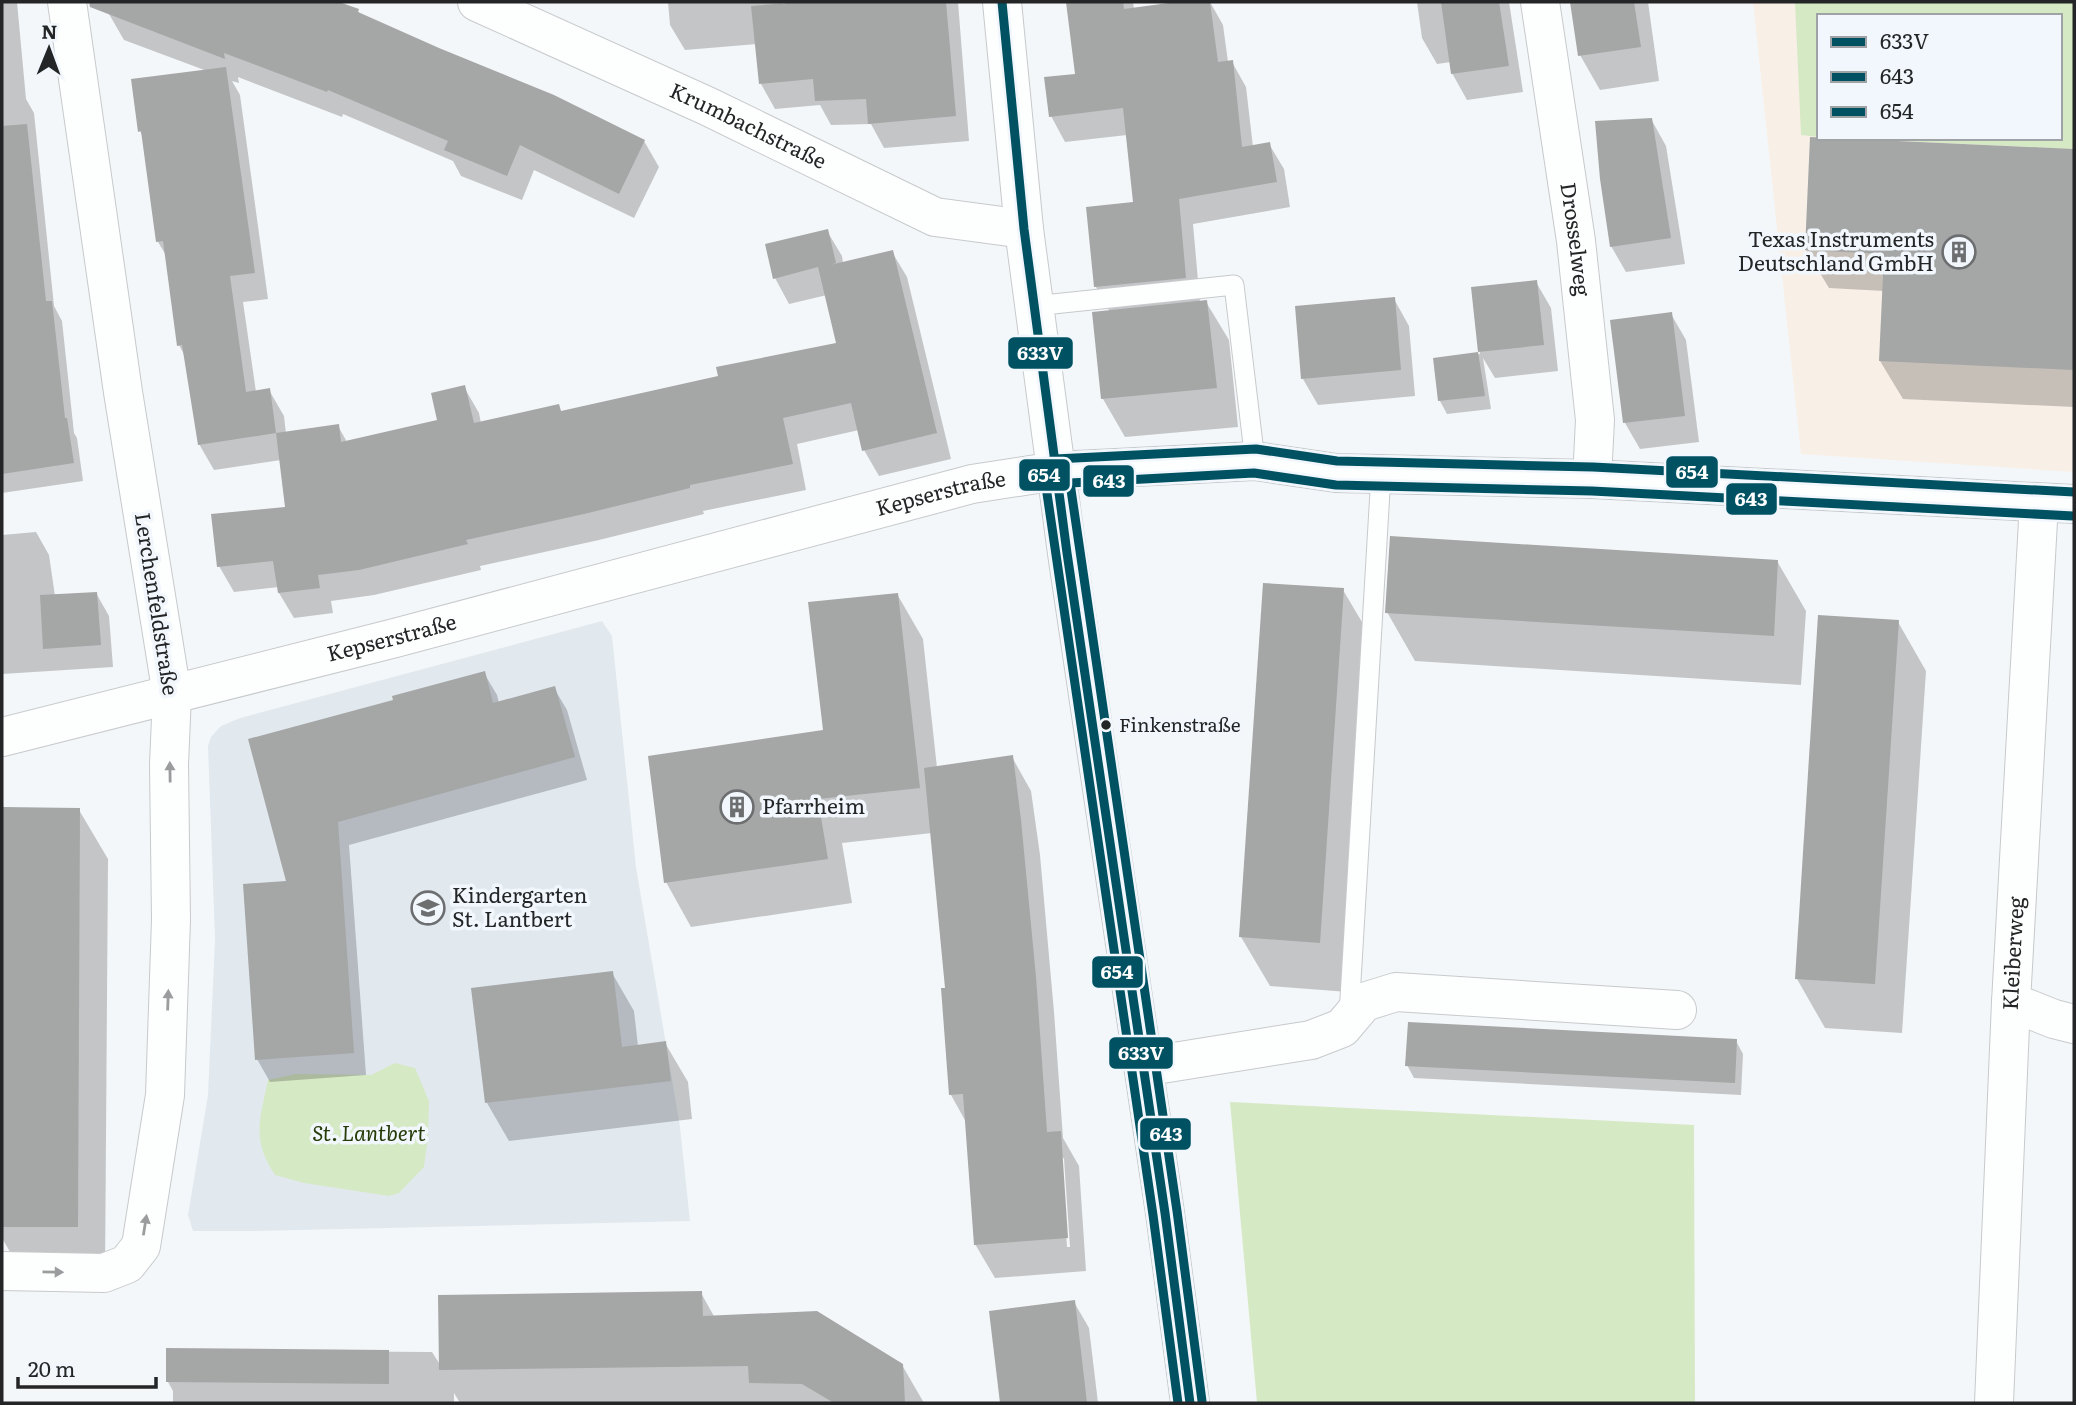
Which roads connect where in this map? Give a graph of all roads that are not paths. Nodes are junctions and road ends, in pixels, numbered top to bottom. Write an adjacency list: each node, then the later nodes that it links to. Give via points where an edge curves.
1 (67, 2): 13 (street, Lerchenfeldstraße, via 123,392)
2 (477, 2): 5 (street, Krumbachstraße)
3 (1002, 2): 6 (street)
4 (1540, 2): 11 (street, Drosselweg, via 1578,255 1595,419)
5 (530, 13): 6 (street, Krumbachstraße, via 935,217)
6 (1024, 229): 7 (street)
7 (1034, 306): 8 (lane, via 1234,285); 9 (street)
8 (1255, 461): 9 (street, Kepserstraße); 10 (street, Kepserstraße, via 1336,473)
9 (1056, 471): 13 (street, Kepserstraße, via 972,484); 19 (street)
10 (1381, 474): 11 (street, Kepserstraße); 17 (lane)
11 (1592, 479): 12 (street, Kepserstraße)
12 (2057, 504): 15 (street, Kleiberweg)
13 (173, 695): 14 (street, Kepserstraße); 20 (street, Lerchenfeldstraße, one-way to 13, via 104,1273 127,1264 141,1246 165,1095)
14 (2, 737)
15 (2011, 1002): 18 (street); 22 (street, Kleiberweg)
16 (1677, 1010): 17 (street, via 1396,992 1364,1002)
17 (1349, 1020): 19 (street, via 1342,1028 1311,1040)
18 (2074, 1024)
19 (1143, 1067): 21 (street)
20 (2, 1271)
21 (1189, 1403)
22 (1994, 1403)

